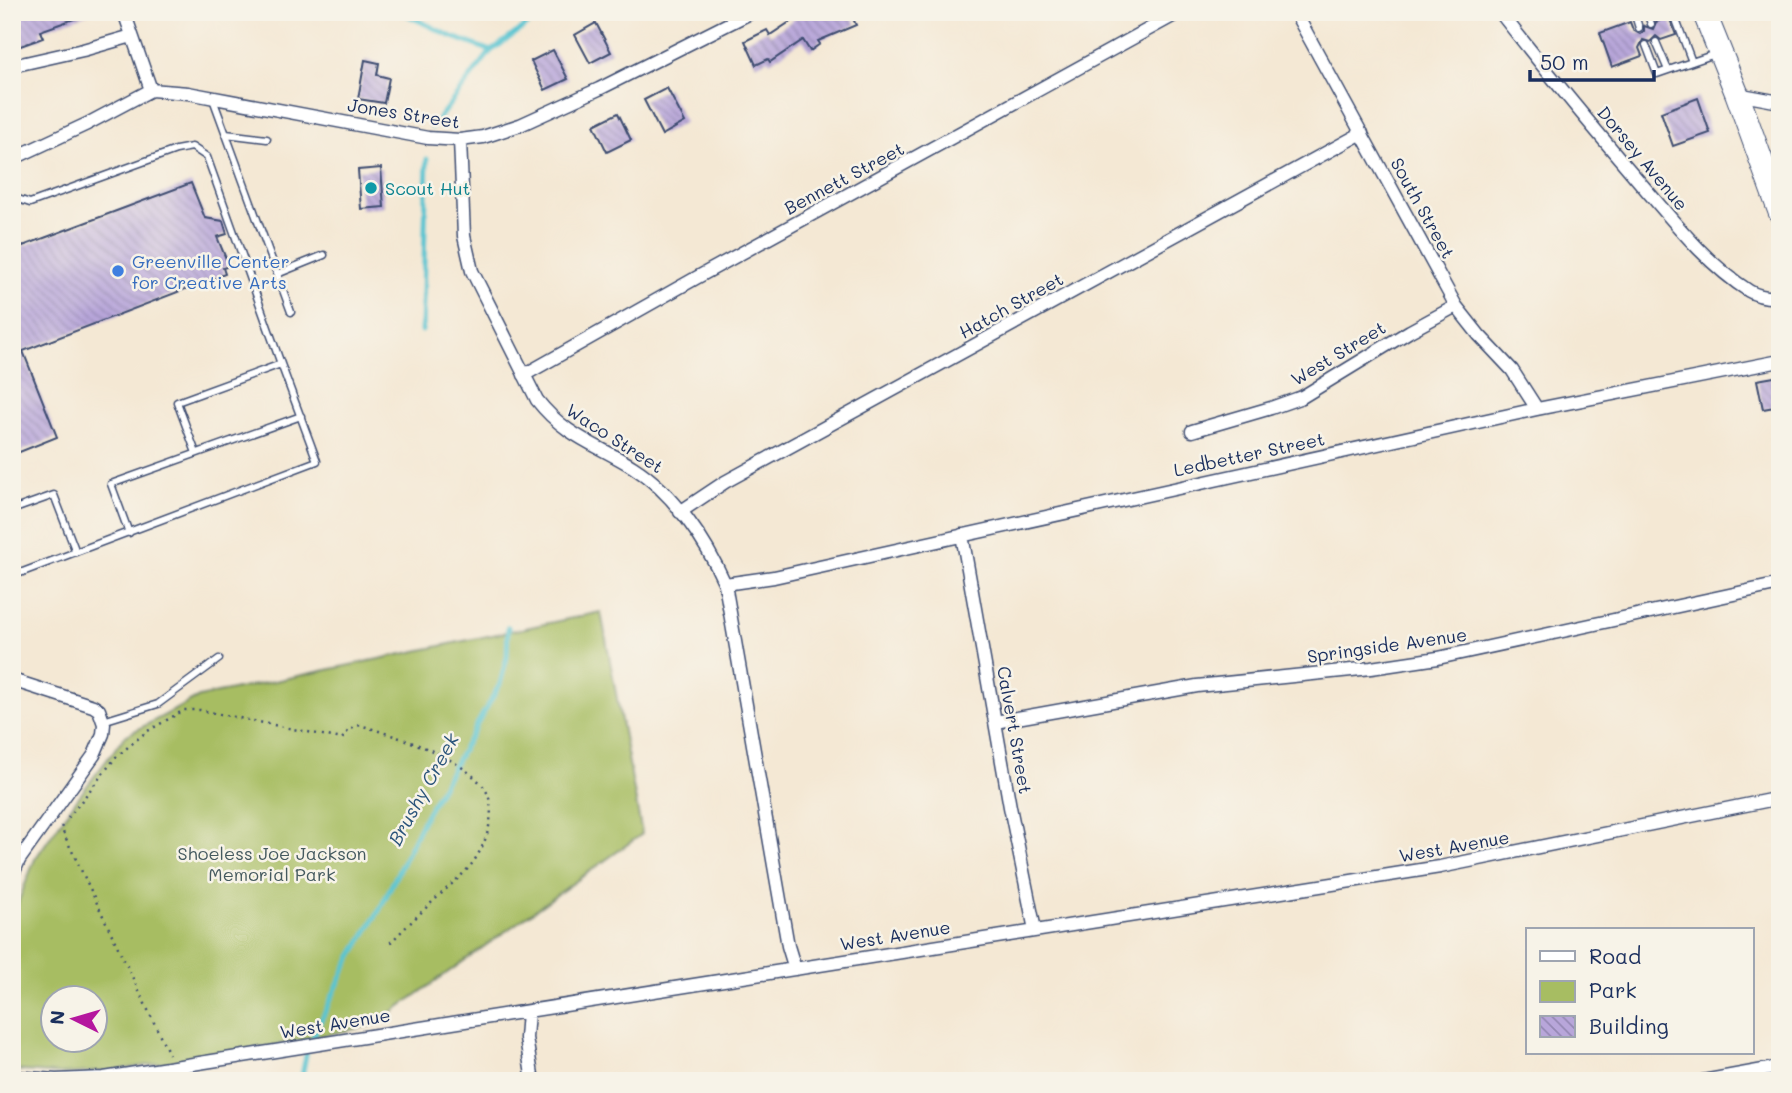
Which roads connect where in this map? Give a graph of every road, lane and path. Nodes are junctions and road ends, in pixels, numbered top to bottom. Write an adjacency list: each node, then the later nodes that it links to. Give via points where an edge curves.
1 (124, 12): 12 (street)
2 (752, 12): 26 (street, Jones Street, via 520,125)
3 (1180, 12): 37 (street, Bennett Street)
4 (1295, 12): 23 (street, South Street)
5 (1500, 12): 32 (street, Dorsey Avenue, via 1694,243 1750,292)
6 (1634, 12): 11 (lane)
7 (1647, 12): 10 (lane)
8 (1673, 12): 16 (lane)
9 (1704, 12): 15 (highway)
10 (1651, 23)
11 (1639, 28)
12 (132, 36): 17 (street); 19 (street)
13 (1656, 42): 18 (lane)
14 (1646, 45): 18 (lane, via 1657,74)
15 (1720, 51): 16 (lane); 20 (highway)
16 (1692, 62): 18 (lane)
17 (12, 66)
18 (1668, 70)
19 (151, 90): 21 (street, Jones Street); 27 (street)
20 (1738, 94): 22 (street); 29 (highway)
21 (212, 97): 24 (lane); 26 (street, Jones Street)
22 (1780, 102)
23 (1362, 133): 33 (street, South Street); 43 (street, Hatch Street, via 725,482)
24 (226, 134): 25 (lane); 31 (lane)
25 (267, 139)
26 (460, 141): 37 (street, Waco Street, via 464,236 472,271)
27 (12, 159)
28 (12, 197): 36 (lane, via 30,203 192,147 207,157)
29 (1780, 212)
30 (324, 256): 31 (lane)
31 (277, 274): 34 (lane)
32 (1780, 297)
33 (1456, 306): 38 (street, South Street, via 1512,370); 40 (street, West Street, via 1302,397)
34 (291, 312)
35 (1780, 361): 38 (street, Ledbetter Street)
36 (281, 363): 39 (lane); 41 (lane, via 177,402)
37 (524, 375): 43 (street, Waco Street, via 537,400 558,424 640,472)
38 (1537, 409): 45 (street, Ledbetter Street)
39 (301, 416): 41 (lane); 44 (lane, via 317,461)
40 (1192, 431)
41 (196, 453): 44 (lane, via 111,484)
42 (12, 510): 46 (lane, via 54,495)
43 (680, 512): 48 (street, Waco Street, via 702,537)
44 (129, 533): 46 (lane)
45 (962, 535): 48 (street, Ledbetter Street); 53 (street, Calvert Street)
46 (76, 552): 47 (lane)
47 (12, 576)
48 (725, 584): 59 (street, Waco Street)
49 (1780, 584): 53 (street, Springside Avenue, via 1438,658 1197,687)
50 (219, 659): 52 (lane, via 158,704)
51 (12, 680): 52 (street, via 95,707)
52 (103, 721): 55 (street, via 94,755)
53 (995, 722): 57 (street, Calvert Street)
54 (1780, 798): 57 (street, West Avenue, via 1440,867)
55 (16, 859): 56 (street)
56 (12, 876)
57 (1035, 930): 59 (street, West Avenue)
58 (390, 943): 61 (path, via 470,867 485,844 492,816 485,788 440,756 360,725 342,739 184,710 146,732 116,757 61,828)
59 (795, 970): 60 (street, West Avenue)
60 (528, 1012): 63 (street, West Avenue, via 104,1078); 64 (street, via 526,1038)
61 (172, 1060)
62 (1780, 1066): 65 (street)
63 (12, 1077)
64 (533, 1081)
65 (1703, 1081)

